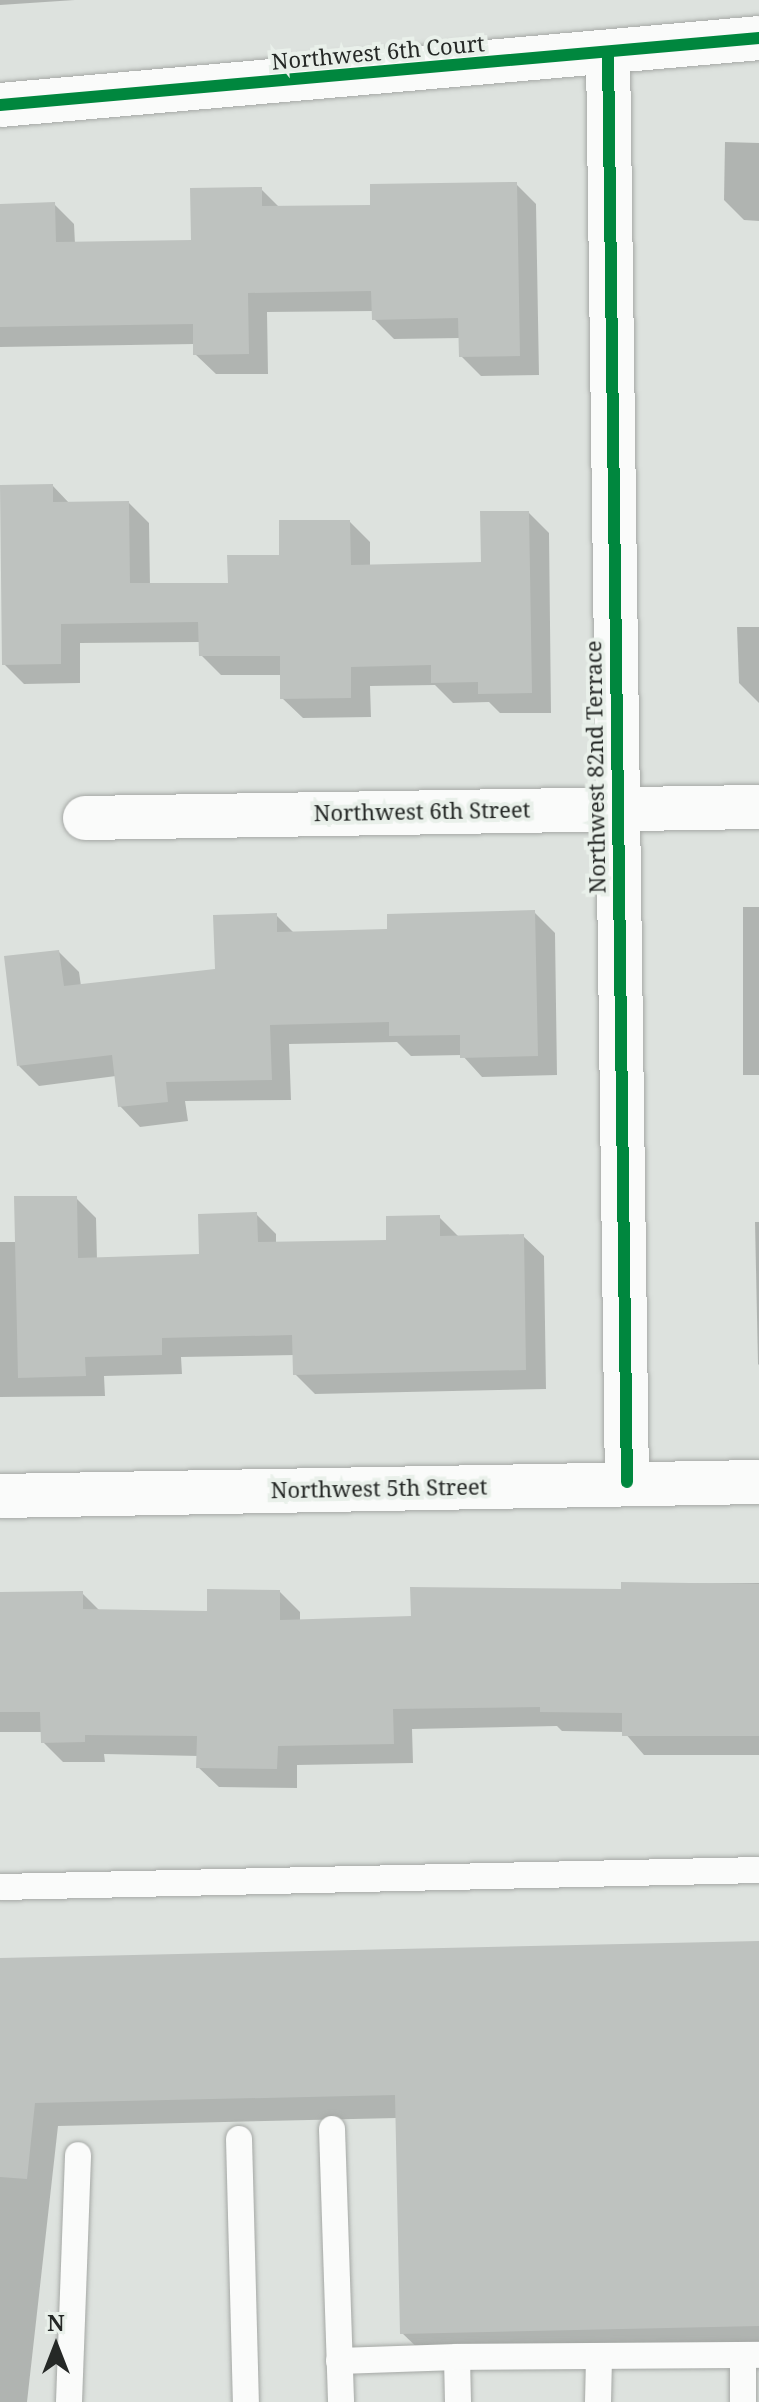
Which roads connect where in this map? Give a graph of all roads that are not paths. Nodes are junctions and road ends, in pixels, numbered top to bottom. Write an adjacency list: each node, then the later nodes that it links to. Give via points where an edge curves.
1 (759, 38): 2 (street, Northwest 6th Court)
2 (608, 52): 3 (street, Northwest 6th Court); 4 (street, Northwest 82nd Terrace)
3 (0, 105)
4 (615, 807): 5 (street, Northwest 6th Street); 6 (street, Northwest 6th Street); 7 (street, Northwest 82nd Terrace)
5 (759, 807)
6 (85, 818)
7 (627, 1482): 8 (street, Northwest 5th Street); 9 (street, Northwest 5th Street)
8 (759, 1482)
9 (0, 1496)
10 (759, 1870): 11 (lane)
11 (0, 1887)
12 (332, 2129): 18 (lane)
13 (239, 2139): 20 (lane)
14 (78, 2155): 19 (lane)
15 (751, 2356): 17 (lane); 24 (lane)
16 (457, 2357): 17 (lane); 18 (lane); 22 (lane)
17 (599, 2358): 23 (lane)
18 (339, 2361): 21 (lane)
19 (69, 2402)
20 (246, 2402)
21 (341, 2402)
22 (458, 2402)
23 (598, 2402)
24 (743, 2402)

